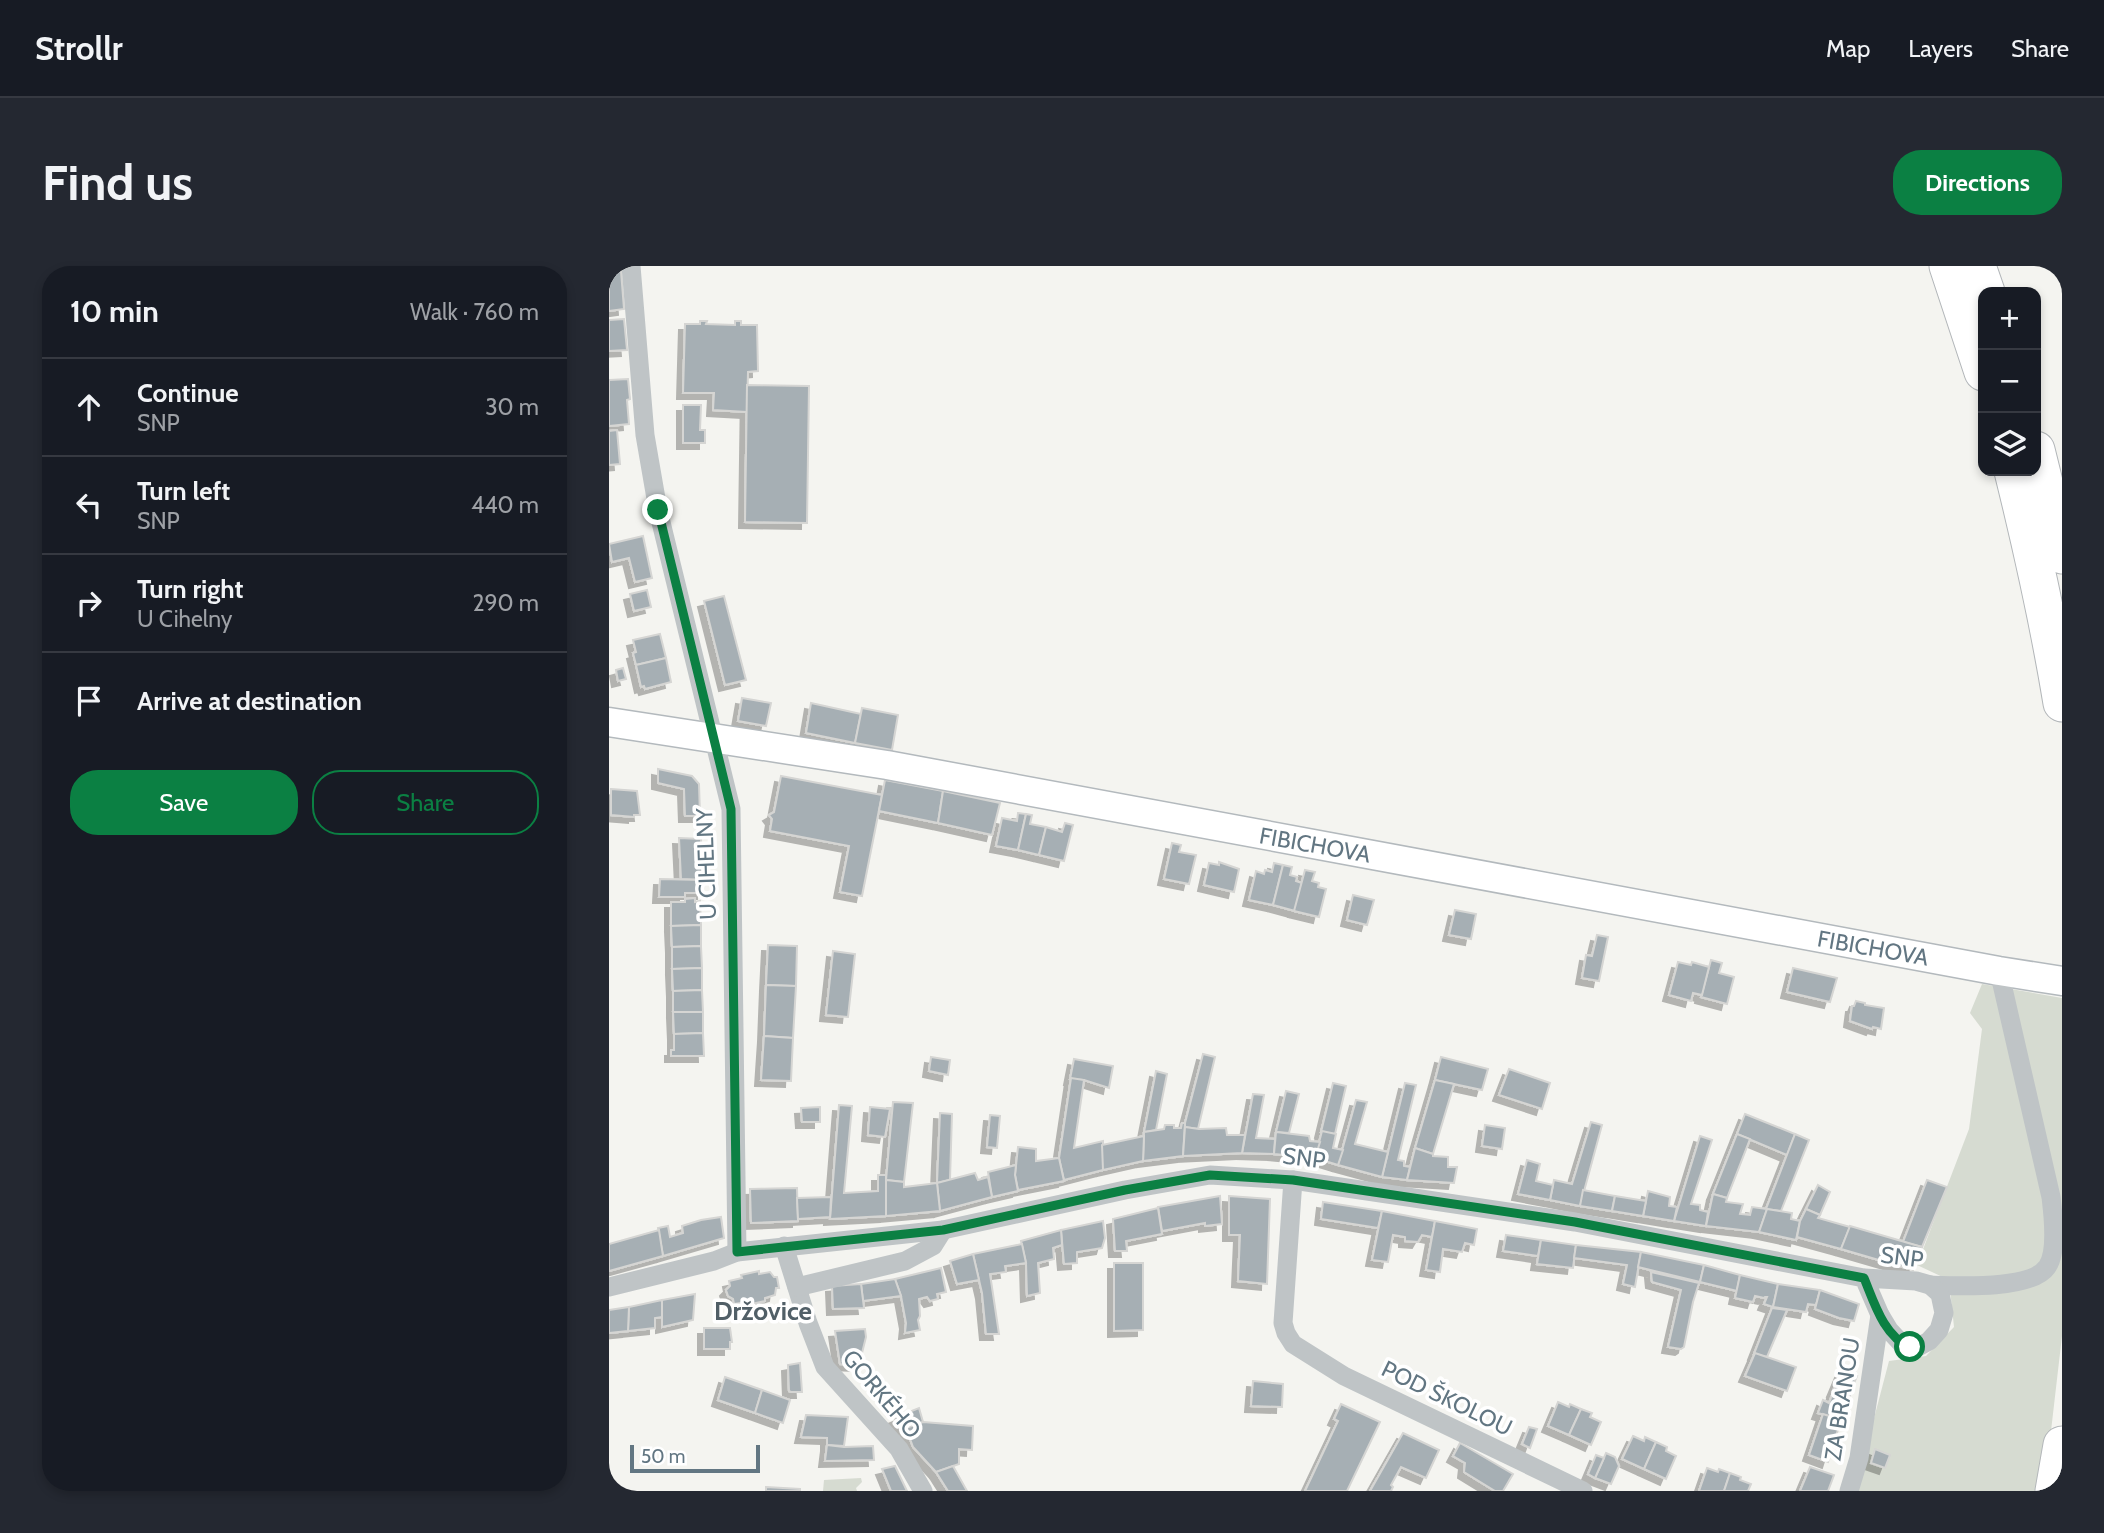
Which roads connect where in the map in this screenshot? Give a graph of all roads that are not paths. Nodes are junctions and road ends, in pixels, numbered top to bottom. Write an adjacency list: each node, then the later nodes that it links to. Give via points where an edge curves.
1 (631, 266): 11 (street, U CIHELNY, via 645,435 658,510)
2 (1948, 266): 5 (highway)
3 (1977, 266): 4 (highway)
4 (1984, 287)
5 (1978, 357)
6 (2041, 470): 8 (highway)
7 (2014, 476): 9 (highway)
8 (2062, 555)
9 (2062, 703)
10 (609, 722): 11 (street, FIBICHOVA)
11 (715, 738): 12 (street, FIBICHOVA, via 901,768); 17 (street, U CIHELNY, via 731,809)
12 (2009, 973): 13 (street, FIBICHOVA); 19 (street, via 2051,1197 2051,1258 2038,1276 2020,1282)
13 (2062, 981)
14 (1293, 1180): 15 (street, SNP, via 1210,1175); 18 (street, SNP, via 1575,1222); 25 (street, POD ŠKOLOU, via 1283,1323 1293,1344 1344,1376)
15 (943, 1230): 16 (street, SNP); 21 (street, via 933,1246 905,1261)
16 (784, 1246): 17 (street, SNP); 21 (street, GORKÉHO)
17 (737, 1252): 20 (street)
18 (1864, 1278): 19 (street, SNP); 22 (street, SNP)
19 (1930, 1285): 22 (street, SNP, via 1940,1294 1944,1313 1929,1341 1918,1347 1902,1344)
20 (609, 1287)
21 (797, 1287): 24 (street, GORKÉHO, via 825,1367 899,1449)
22 (1880, 1315): 26 (street, ZA BRANOU, via 1859,1458)
23 (2062, 1445): 27 (highway)
24 (923, 1491)
25 (1583, 1491)
26 (1849, 1491)
27 (2054, 1491)

